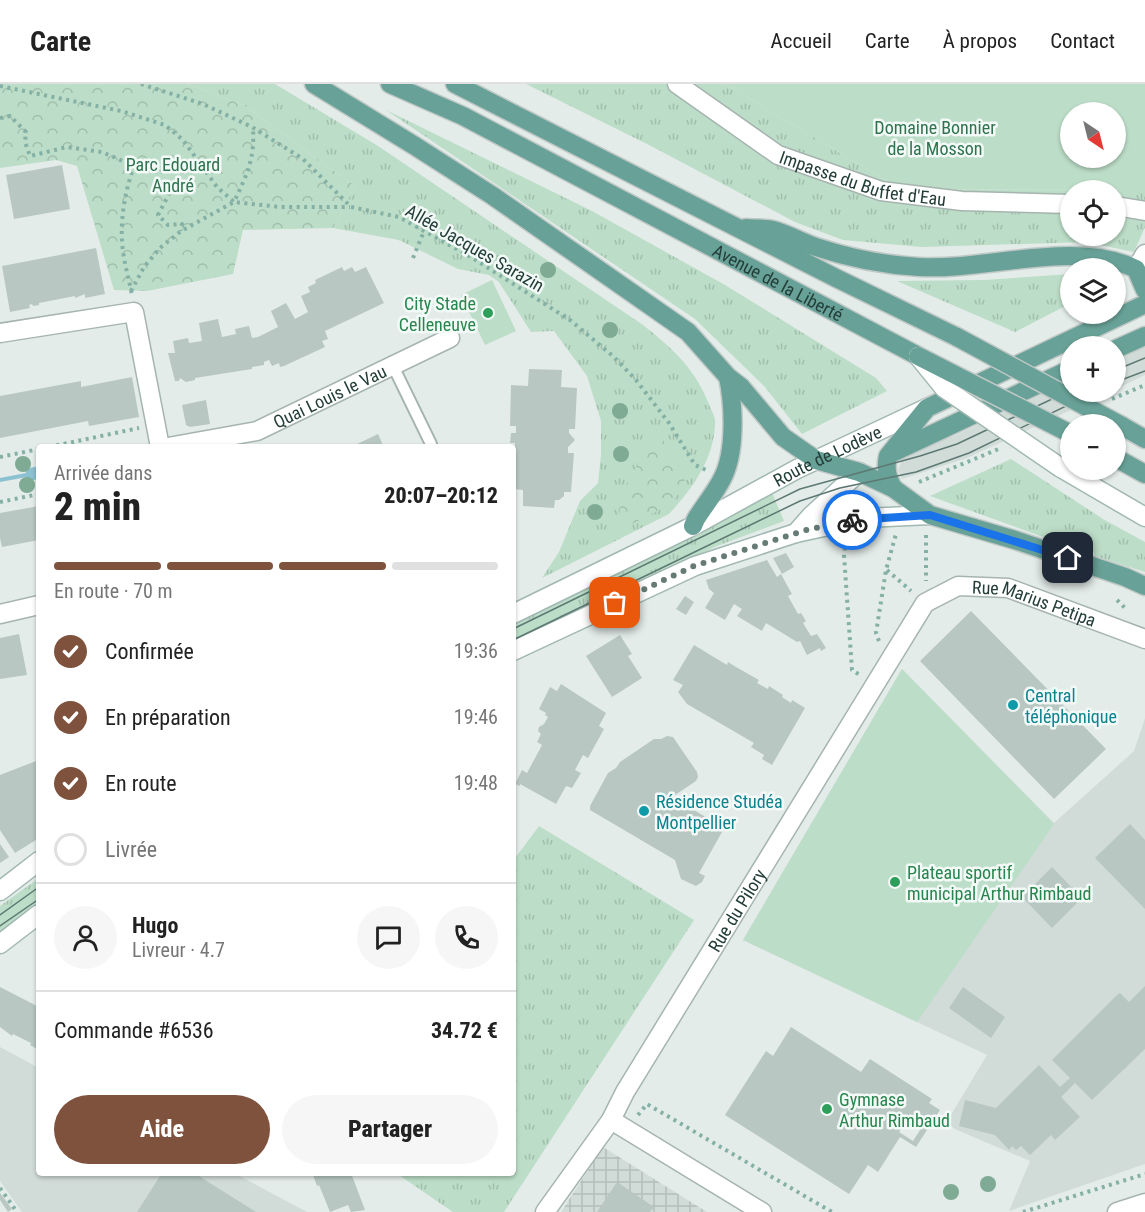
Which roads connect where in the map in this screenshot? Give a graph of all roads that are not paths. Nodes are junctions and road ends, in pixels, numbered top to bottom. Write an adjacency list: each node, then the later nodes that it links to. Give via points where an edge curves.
1 (314, 84): 19 (main road, via 464,177 614,279 688,332)
2 (390, 84): 16 (main road, Avenue de la Liberté, via 463,116)
3 (455, 84): 8 (main road, Avenue de la Liberté)
4 (677, 84): 5 (street, Impasse du Buffet d'Eau, via 778,155 881,191 962,201)
5 (1060, 204)
6 (1126, 208): 7 (street)
7 (1145, 211)
8 (739, 227): 9 (main road, via 772,230 850,257 919,267 1076,256 1124,263); 21 (main road, Avenue de la Liberté, bridge)
9 (1141, 261): 10 (main road)
10 (1145, 290)
11 (1145, 304): 20 (main road, Route de Lodève)
12 (0, 333): 27 (street, via 134,312)
13 (1145, 336): 15 (main road)
14 (450, 338): 17 (street, Quai Louis le Vau)
15 (1126, 345)
16 (918, 356): 24 (main road, bridge); 36 (street, Avenue de la Liberté, bridge, via 944,388 1061,468)
17 (393, 366): 28 (street, Quai Louis le Vau, via 257,431); 29 (lane)
18 (1060, 374): 30 (main road, Route de Lodève)
19 (728, 377): 31 (main road, via 783,437); 38 (main road, via 732,414 730,456 723,477)
20 (927, 408): 30 (main road); 31 (street, Route de Lodève)
21 (1100, 414)
22 (1145, 425): 23 (street)
23 (1126, 426)
24 (1060, 428)
25 (1126, 428): 26 (main road, Avenue de la Liberté)
26 (1145, 439)
27 (159, 444)
28 (185, 444)
29 (431, 444)
30 (888, 456): 33 (main road, Route de Lodève); 35 (main road, via 885,465)
31 (816, 460): 33 (main road); 38 (street, Route de Lodève)
32 (1126, 464): 34 (main road)
33 (859, 472): 35 (main road); 39 (street, Route de Lodève)
34 (1145, 474)
35 (893, 488): 37 (main road)
36 (1145, 516)
37 (928, 521): 39 (street, via 865,518); 40 (main road)
38 (693, 526): 45 (street, Route de Lodève)
39 (796, 533): 48 (street, Route de Lodève, via 694,566)
40 (1125, 577): 41 (main road); 42 (main road)
41 (1145, 581)
42 (1145, 586)
43 (925, 603): 47 (street, Rue Marius Petipa, via 958,586 1008,588); 53 (street, Rue du Pilory)
44 (36, 606): 46 (street)
45 (516, 613)
46 (0, 614)
47 (1145, 639)
48 (516, 650)
49 (36, 863): 50 (street)
50 (0, 891)
51 (36, 916): 52 (street)
52 (0, 944)
53 (610, 1119): 55 (street, Rue du Pilory); 56 (street)
54 (1145, 1203): 57 (street)
55 (545, 1212)
56 (762, 1212)
57 (1117, 1212)

